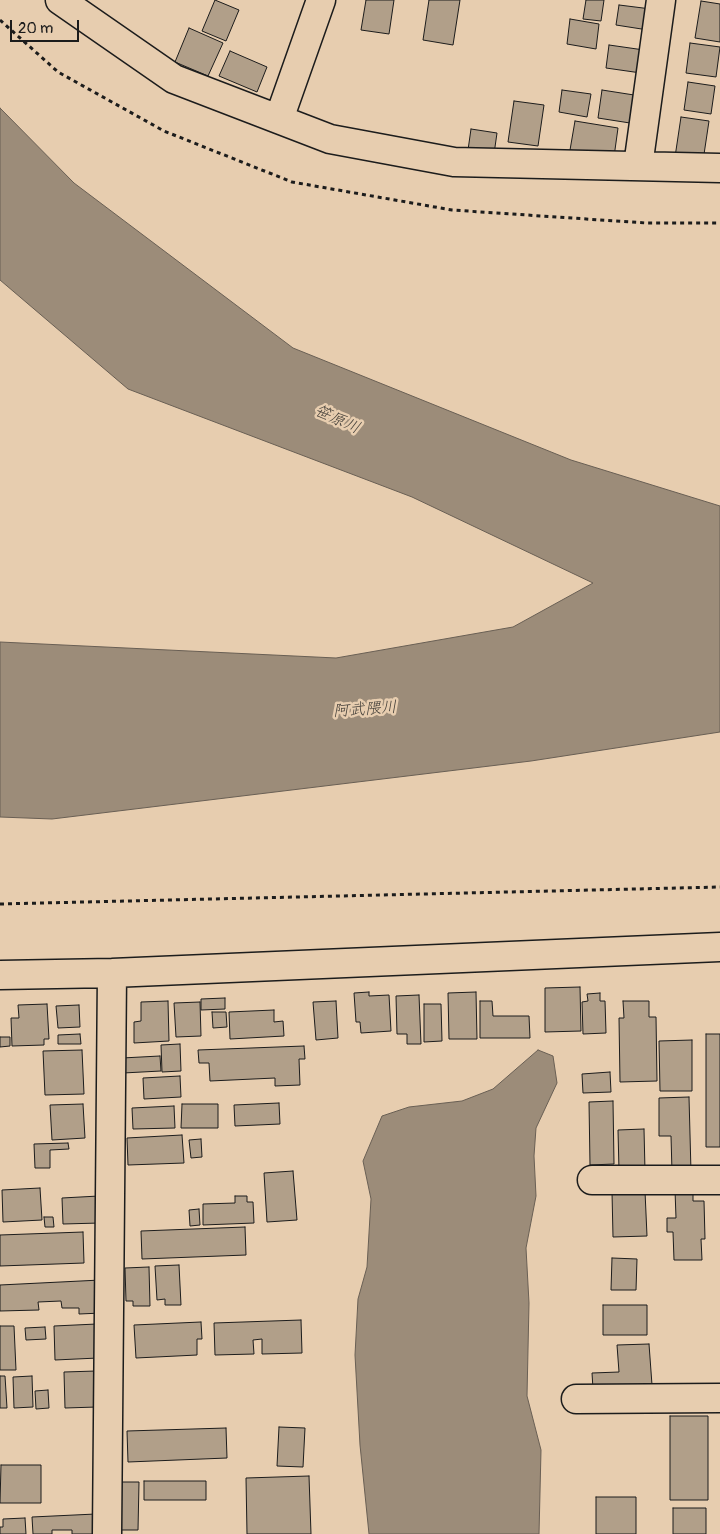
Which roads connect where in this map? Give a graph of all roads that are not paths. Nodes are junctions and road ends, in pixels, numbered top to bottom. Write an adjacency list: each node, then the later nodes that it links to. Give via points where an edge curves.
1 (60, 0): 4 (street, via 174,79)
2 (321, 0): 4 (street)
3 (661, 0): 5 (street)
4 (279, 120): 5 (street, via 330,139 454,162)
5 (638, 166): 6 (street)
6 (720, 168)
7 (720, 947): 8 (street)
8 (112, 973): 9 (street); 14 (street)
9 (0, 975)
10 (592, 1180): 11 (street)
11 (720, 1180)
12 (720, 1398): 13 (street)
13 (576, 1399)
14 (107, 1534)

